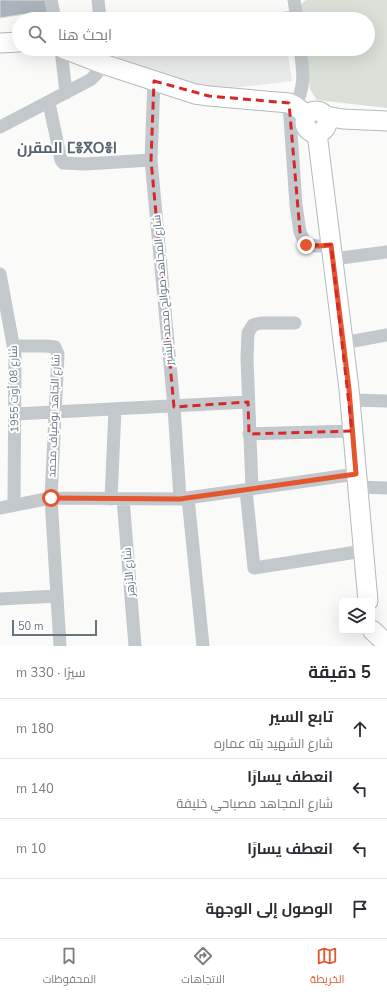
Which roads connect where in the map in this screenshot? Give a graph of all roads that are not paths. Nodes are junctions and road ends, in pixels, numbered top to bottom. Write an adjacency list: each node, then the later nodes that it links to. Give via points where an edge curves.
1 (51, 0): 4 (street)
2 (98, 0): 5 (street)
3 (294, 0): 6 (street)
4 (54, 12)
5 (99, 12)
6 (295, 12)
7 (12, 42): 8 (main road)
8 (0, 43)
9 (63, 56): 13 (street)
10 (102, 56): 12 (main road); 13 (street, via 95,76)
11 (301, 56): 15 (street, via 303,73 300,97)
12 (154, 81): 15 (main road, via 181,90); 18 (street, شارع المجاهد صوالح محمد البشير)
13 (66, 93): 14 (street)
14 (49, 103): 17 (street); 18 (street, via 63,163)
15 (315, 116): 16 (main road); 19 (main road); 19 (street, via 296,205 300,232 306,245 319,246)
16 (387, 125)
17 (0, 127)
18 (151, 160): 29 (street, شارع المجاهد صوالح محمد البشير)
19 (332, 252): 20 (street); 24 (main road)
20 (387, 252)
21 (0, 274): 25 (street, شارع 08 أوت 1955)
22 (295, 323): 28 (street, via 253,325 248,332)
23 (387, 335): 24 (street)
24 (343, 343): 26 (main road)
25 (14, 346): 31 (street, شارع الجاهد بوضياف محمد, via 55,347 58,354); 32 (street, شارع 08 أوت 1955)
26 (350, 400): 27 (street); 33 (main road)
27 (387, 401)
28 (248, 402): 29 (street); 34 (street)
29 (174, 407): 30 (street); 40 (street, شارع المجاهد صوالح محمد البشير)
30 (115, 410): 31 (street); 39 (street, شارع الأزهر)
31 (56, 412): 32 (street); 38 (street, شارع الجاهد بوضياف محمد)
32 (15, 414): 41 (street, شارع 08 أوت 1955)
33 (352, 431): 34 (street); 35 (main road)
34 (249, 434): 37 (street)
35 (357, 480): 36 (street); 37 (street); 43 (main road)
36 (387, 488)
37 (249, 489): 40 (street); 43 (street, via 254,568)
38 (51, 498): 39 (street); 41 (street); 44 (street, شارع الجاهد بوضياف محمد)
39 (117, 499): 40 (street); 48 (street, شارع الأزهر)
40 (184, 499): 49 (street, شارع المجاهد صوالح محمد البشير)
41 (14, 505): 42 (street)
42 (0, 508)
43 (363, 551): 45 (main road)
44 (57, 596): 46 (street); 47 (street, شارع الجاهد بوضياف محمد)
45 (368, 598)
46 (0, 599)
47 (60, 646)
48 (135, 646)
49 (203, 646)

